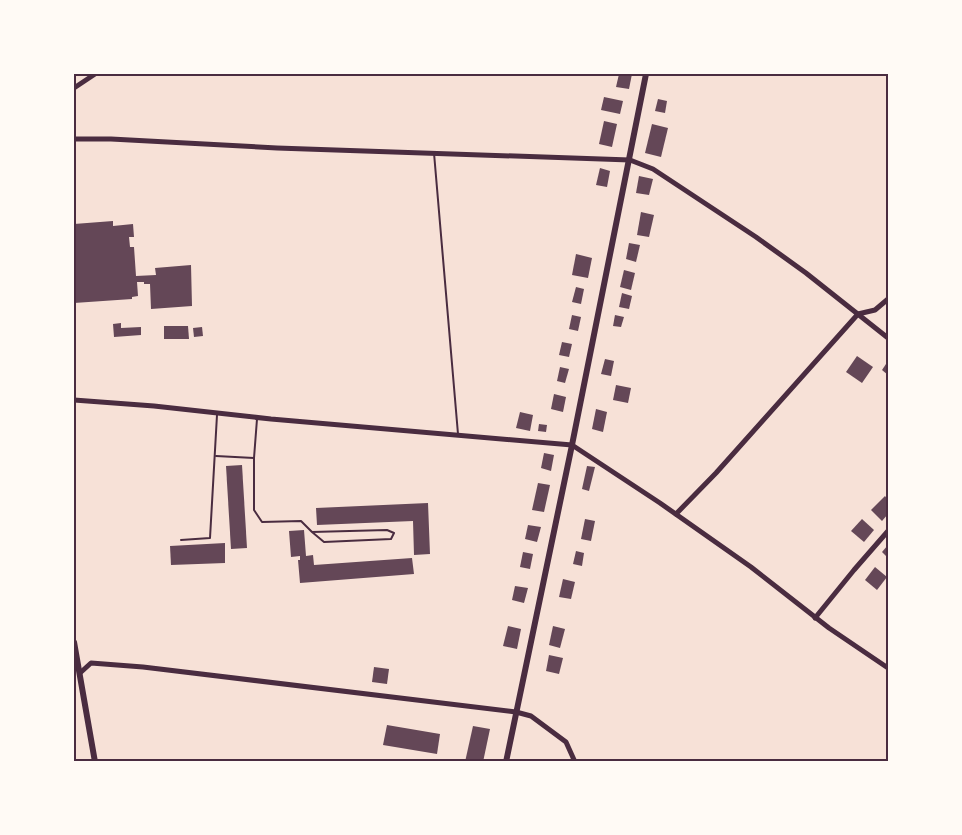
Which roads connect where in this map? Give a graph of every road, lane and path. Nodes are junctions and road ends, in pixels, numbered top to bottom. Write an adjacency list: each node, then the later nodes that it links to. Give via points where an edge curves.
1 (96, 74): 3 (street)
2 (646, 74): 6 (street)
3 (74, 88)
4 (74, 140): 5 (street)
5 (434, 153): 6 (street); 13 (lane)
6 (630, 160): 8 (street, via 653,169 756,237); 14 (street)
7 (888, 299): 8 (street, via 874,310)
8 (858, 314): 9 (street); 17 (street)
9 (888, 338)
10 (74, 400): 11 (street)
11 (218, 413): 12 (street); 15 (lane)
12 (257, 418): 13 (street); 16 (lane)
13 (458, 435): 14 (street)
14 (572, 445): 17 (street); 25 (street)
15 (216, 456): 16 (lane); 20 (lane, via 210,537)
16 (254, 458): 19 (lane, via 254,510 262,522 301,522)
17 (676, 514): 21 (street)
18 (888, 531): 21 (street)
19 (312, 532): 19 (lane, via 387,530 394,533 392,539 324,542)
20 (181, 540)
21 (816, 618): 23 (street)
22 (74, 642): 24 (street)
23 (888, 668)
24 (80, 673): 25 (street, via 91,663); 26 (street)
25 (516, 712): 27 (street); 28 (street, via 531,717 566,742)
26 (95, 762)
27 (506, 762)
28 (575, 762)

